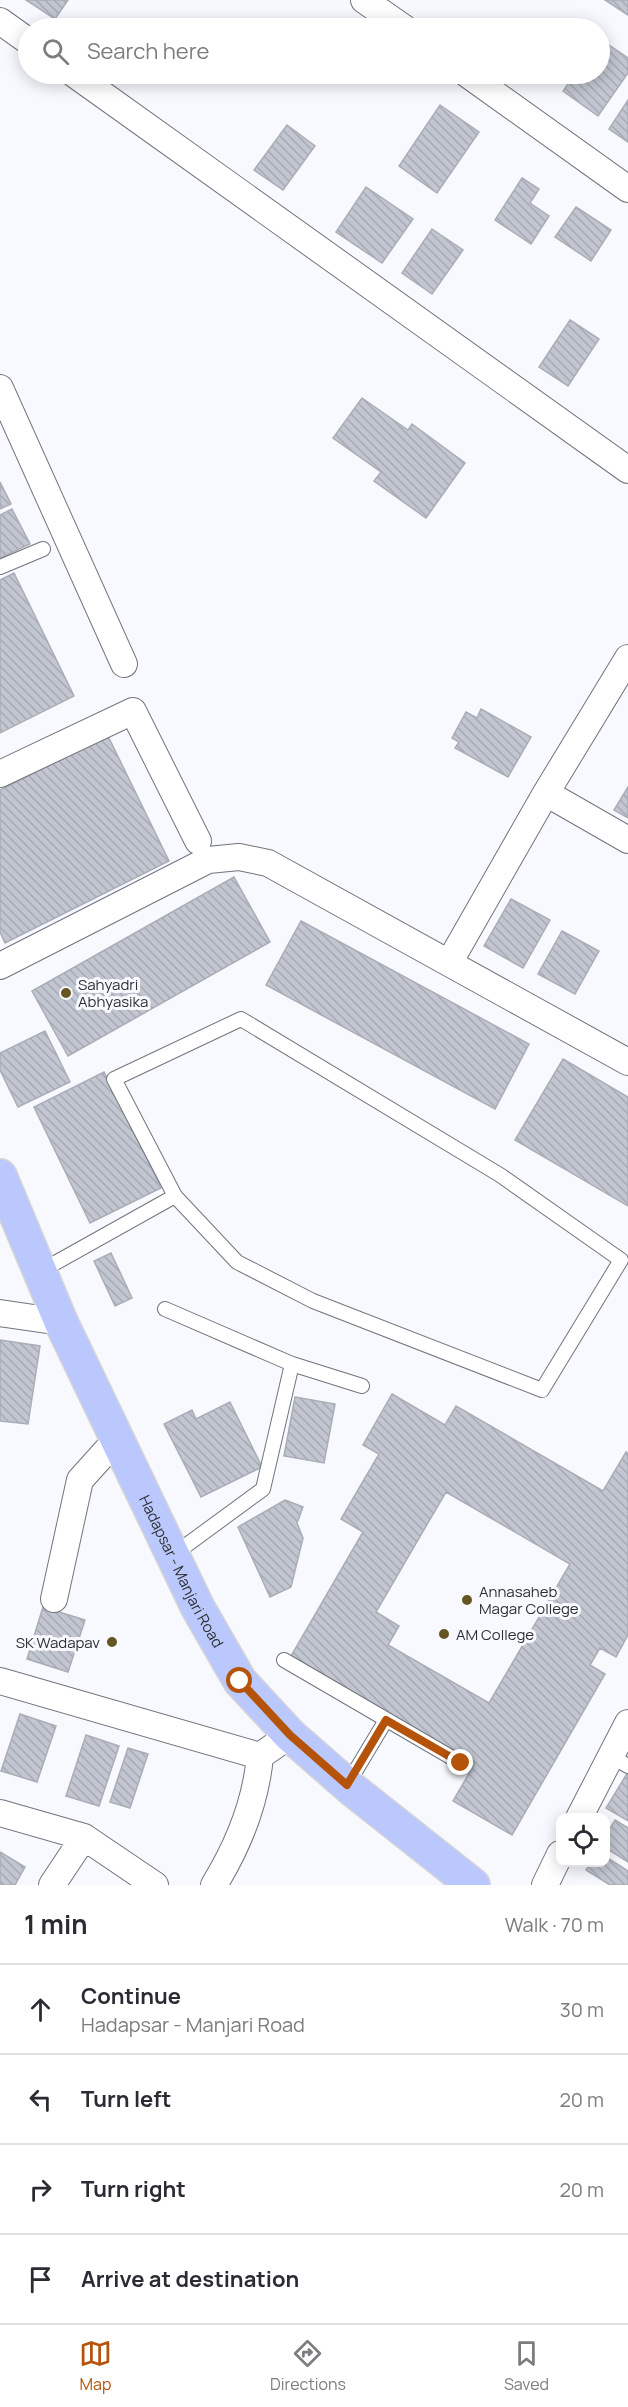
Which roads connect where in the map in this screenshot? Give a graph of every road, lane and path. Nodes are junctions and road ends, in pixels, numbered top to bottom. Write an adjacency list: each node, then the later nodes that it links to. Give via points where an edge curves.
1 (364, 0): 2 (street)
2 (390, 18)
3 (0, 21): 4 (street)
4 (18, 34)
5 (88, 84): 9 (street)
6 (481, 84): 7 (street)
7 (628, 189)
8 (0, 388): 13 (street)
9 (628, 470)
10 (43, 549): 11 (lane)
11 (0, 567)
12 (628, 657): 15 (street)
13 (124, 664)
14 (0, 774): 17 (street, via 134,711)
15 (546, 794): 16 (street); 18 (street)
16 (628, 840)
17 (198, 841)
18 (449, 963): 19 (street, via 268,863 239,857 208,860); 20 (street)
19 (0, 966)
20 (628, 1062)
21 (0, 1176): 24 (main road, Hadapsar - Manjari Road)
22 (175, 1196): 23 (lane, via 237,1262 313,1301 542,1390); 23 (lane, via 114,1079 242,1019 500,1175); 24 (lane)
23 (625, 1262)
24 (39, 1272): 27 (main road, Hadapsar - Manjari Road)
25 (165, 1309): 28 (lane)
26 (0, 1313): 27 (street)
27 (61, 1322): 30 (main road, Hadapsar - Manjari Road)
28 (292, 1364): 29 (lane); 31 (lane, via 262,1489)
29 (362, 1386)
30 (117, 1439): 31 (main road, Hadapsar - Manjari Road); 32 (street, via 80,1480)
31 (173, 1555): 37 (main road, Hadapsar - Manjari Road, via 240,1681)
32 (54, 1599)
33 (284, 1660): 35 (lane)
34 (0, 1681): 38 (street)
35 (386, 1720): 40 (lane); 41 (lane)
36 (628, 1723): 39 (street)
37 (290, 1735): 38 (street); 41 (main road, Hadapsar - Manjari Road)
38 (260, 1756): 48 (street, via 257,1786 229,1862)
39 (620, 1761): 43 (street)
40 (461, 1763)
41 (347, 1785): 49 (main road, Hadapsar - Manjari Road)
42 (0, 1813): 44 (street)
43 (583, 1813)
44 (84, 1837): 46 (street); 47 (street)
45 (556, 1864): 50 (street)
46 (52, 1885)
47 (155, 1885)
48 (214, 1885)
49 (473, 1885)
50 (545, 1885)

